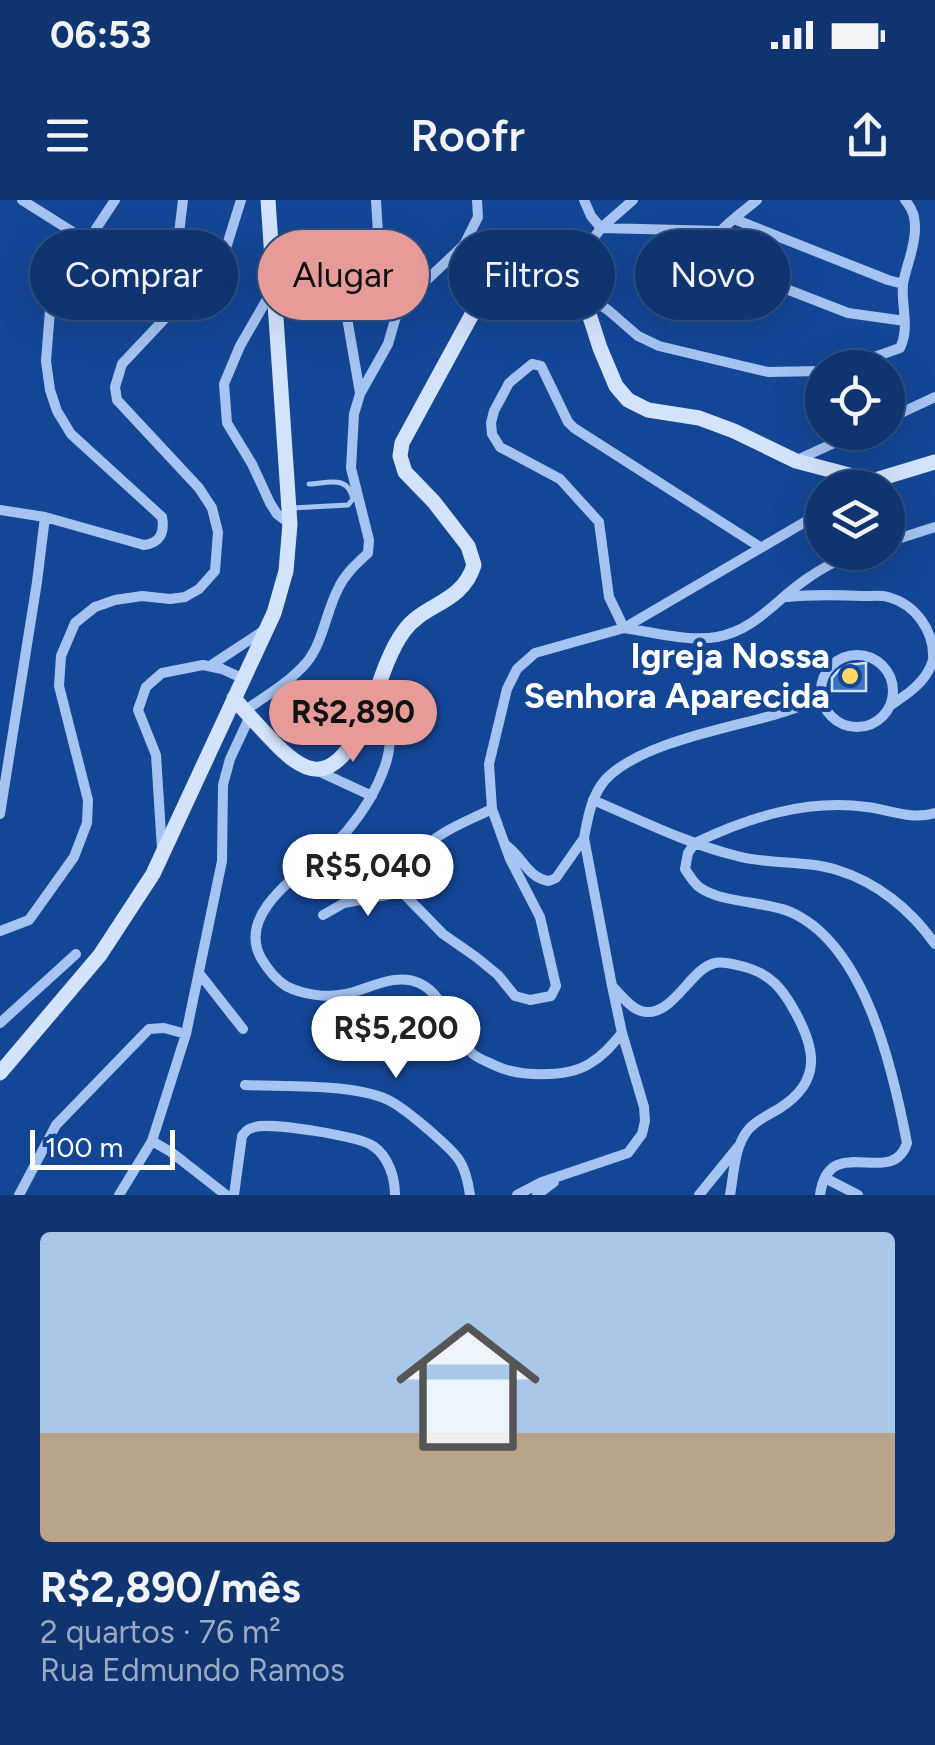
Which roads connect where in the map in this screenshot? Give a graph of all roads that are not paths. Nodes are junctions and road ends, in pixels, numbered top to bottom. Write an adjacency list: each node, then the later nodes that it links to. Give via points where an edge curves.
1 (22, 200): 14 (street)
2 (114, 200): 15 (street)
3 (183, 200): 16 (street)
4 (241, 200): 75 (street, via 219,261 122,364 115,387 117,400 212,508 218,532 214,570 185,596 115,600 74,624 59,686 88,800 87,823 74,857 30,920)
5 (268, 200): 17 (street)
6 (376, 200): 18 (street)
7 (476, 200): 21 (street, via 478,217 464,245)
8 (584, 200): 13 (street)
9 (634, 200): 13 (street)
10 (757, 200): 12 (street)
11 (905, 200): 22 (street, via 914,211 916,233)
12 (734, 220): 20 (street); 22 (street)
13 (601, 228): 19 (street)
14 (70, 230)
15 (94, 230)
16 (179, 230)
17 (270, 230)
18 (378, 230)
19 (680, 230)
20 (721, 230)
21 (429, 278)
22 (903, 284): 32 (street)
23 (790, 290): 32 (street, via 848,313)
24 (258, 315): 45 (street, via 224,384 227,423 277,514)
25 (615, 316): 34 (street, via 670,350 768,372)
26 (49, 320): 46 (street, via 46,361 57,411 71,434 162,517 164,527 154,544 144,546)
27 (276, 320): 45 (street)
28 (347, 320): 35 (street)
29 (395, 320): 35 (street)
30 (469, 320): 57 (street, via 400,456 405,472 468,546 474,564 464,587 401,634)
31 (591, 320): 39 (street, via 616,386 628,400 716,424)
32 (905, 321): 33 (street, via 905,338)
33 (894, 350)
34 (805, 372)
35 (360, 394): 60 (street, via 351,468 368,553 337,590 308,661)
36 (935, 396): 37 (street)
37 (905, 411)
38 (818, 450): 39 (street)
39 (796, 460): 41 (street)
40 (935, 462): 42 (street)
41 (826, 470)
42 (905, 472)
43 (308, 484): 45 (lane, via 346,484 353,499)
44 (0, 510): 46 (street)
45 (289, 516): 53 (street, via 286,572)
46 (44, 517): 62 (street)
47 (805, 522): 50 (street)
48 (935, 527): 49 (street)
49 (905, 537)
50 (760, 547): 54 (street); 54 (street, via 574,428 541,366 532,364 508,383 492,434 500,448 560,479 588,507 598,522 609,597)
51 (823, 570): 52 (street)
52 (786, 597): 54 (street, via 752,624 715,637); 59 (street, via 888,597 914,610 929,626 933,660 910,693)
53 (268, 628): 55 (street); 56 (street)
54 (624, 628): 66 (street, via 535,653 517,669 489,764)
55 (210, 667): 56 (street); 72 (street, via 162,673 146,687 138,710 156,755)
56 (244, 679): 60 (street)
57 (379, 684): 63 (street, via 350,748); 64 (street, via 392,738)
58 (821, 698): 59 (street, via 834,719 856,728 879,721); 59 (street, via 832,665 865,655 892,678); 65 (street, via 656,748 616,770)
59 (891, 705)
60 (243, 708): 63 (street, via 286,756); 72 (street); 78 (street, via 223,786 222,861)
61 (0, 729): 62 (street)
62 (13, 730): 68 (street)
63 (317, 770): 64 (street)
64 (372, 796): 82 (street, via 335,842 266,904 255,947 268,971 300,992 320,995 400,979 419,983 437,996 473,1054 503,1070 542,1075 586,1067)
65 (593, 800): 69 (street); 70 (street)
66 (492, 808): 71 (street); 73 (street, via 421,851)
67 (935, 812): 70 (street, via 916,817 820,805 736,824)
68 (0, 814)
69 (584, 838): 71 (street, via 549,882 534,876); 79 (street)
70 (694, 843): 76 (street, via 768,863 838,870 903,905); 89 (street, via 685,868 696,885 792,912 826,936 845,959 888,1056 903,1154 889,1163 846,1160)
71 (505, 845): 73 (street, via 540,916 556,986 551,996 515,996)
72 (162, 856): 84 (street, via 100,955)
73 (402, 892): 74 (street, via 344,903)
74 (323, 915)
75 (0, 931)
76 (935, 944)
77 (76, 954): 80 (street)
78 (199, 973): 81 (street); 83 (street)
79 (612, 986): 82 (street); 87 (street, via 630,1005 653,1012 716,962 763,972 782,988 808,1038 809,1077 800,1092 747,1130)
80 (0, 1023)
81 (244, 1028)
82 (622, 1033): 88 (street, via 644,1107 642,1134 628,1153)
83 (186, 1034): 86 (street); 90 (street, via 148,1029 56,1125)
84 (0, 1073)
85 (245, 1086): 95 (street, via 363,1092 390,1100 460,1159)
86 (152, 1141): 91 (street); 92 (street)
87 (739, 1146): 98 (street); 99 (street)
88 (559, 1178): 96 (street); 97 (street)
89 (825, 1178): 100 (street); 101 (street)
90 (19, 1195)
91 (120, 1195)
92 (226, 1195)
93 (234, 1195): 94 (street, via 242,1136 260,1125 347,1136 373,1146 394,1176)
94 (395, 1195)
95 (470, 1195)
96 (517, 1195)
97 (537, 1195)
98 (699, 1195)
99 (730, 1195)
100 (820, 1195)
101 (858, 1195)

